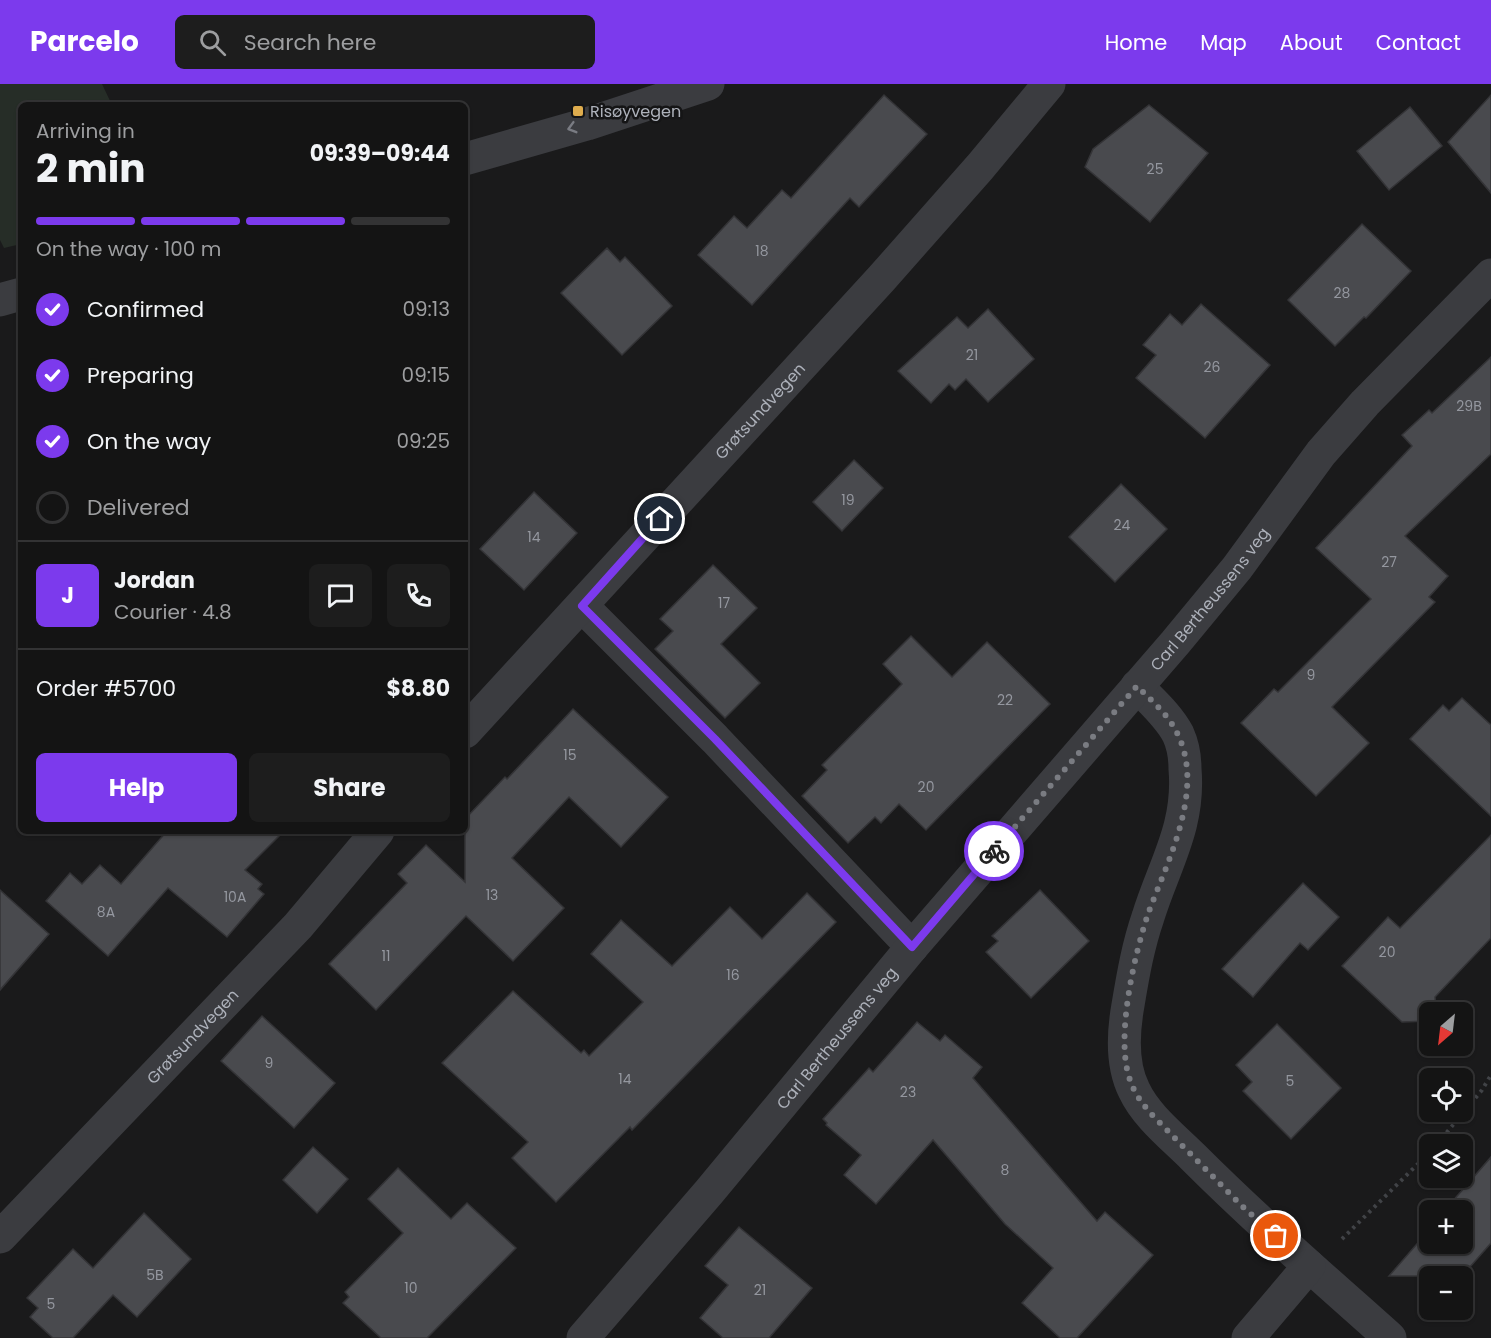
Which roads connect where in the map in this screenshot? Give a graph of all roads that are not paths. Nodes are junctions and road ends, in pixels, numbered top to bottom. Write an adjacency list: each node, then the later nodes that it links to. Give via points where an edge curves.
1 (708, 84): 3 (street, one-way to 3)
2 (1048, 84): 7 (street, Grøtsundvegen, via 881,279)
3 (468, 158)
4 (1491, 275): 8 (street, Carl Bertheussens veg, via 1328,445 1237,568)
5 (18, 295): 6 (street)
6 (0, 300)
7 (582, 606): 9 (street, Grøtsundvegen); 11 (street, via 715,739)
8 (1137, 686): 11 (street, Carl Bertheussens veg); 13 (street, via 1169,719 1178,735 1186,783 1176,845 1148,915 1136,958 1125,1026 1124,1054 1129,1077 1143,1105 1166,1130)
9 (468, 729)
10 (375, 834): 12 (street, Grøtsundvegen, via 298,926)
11 (912, 947): 14 (street, Carl Bertheussens veg)
12 (0, 1237)
13 (1309, 1266): 15 (street); 16 (street)
14 (583, 1338)
15 (1248, 1338)
16 (1390, 1338)

